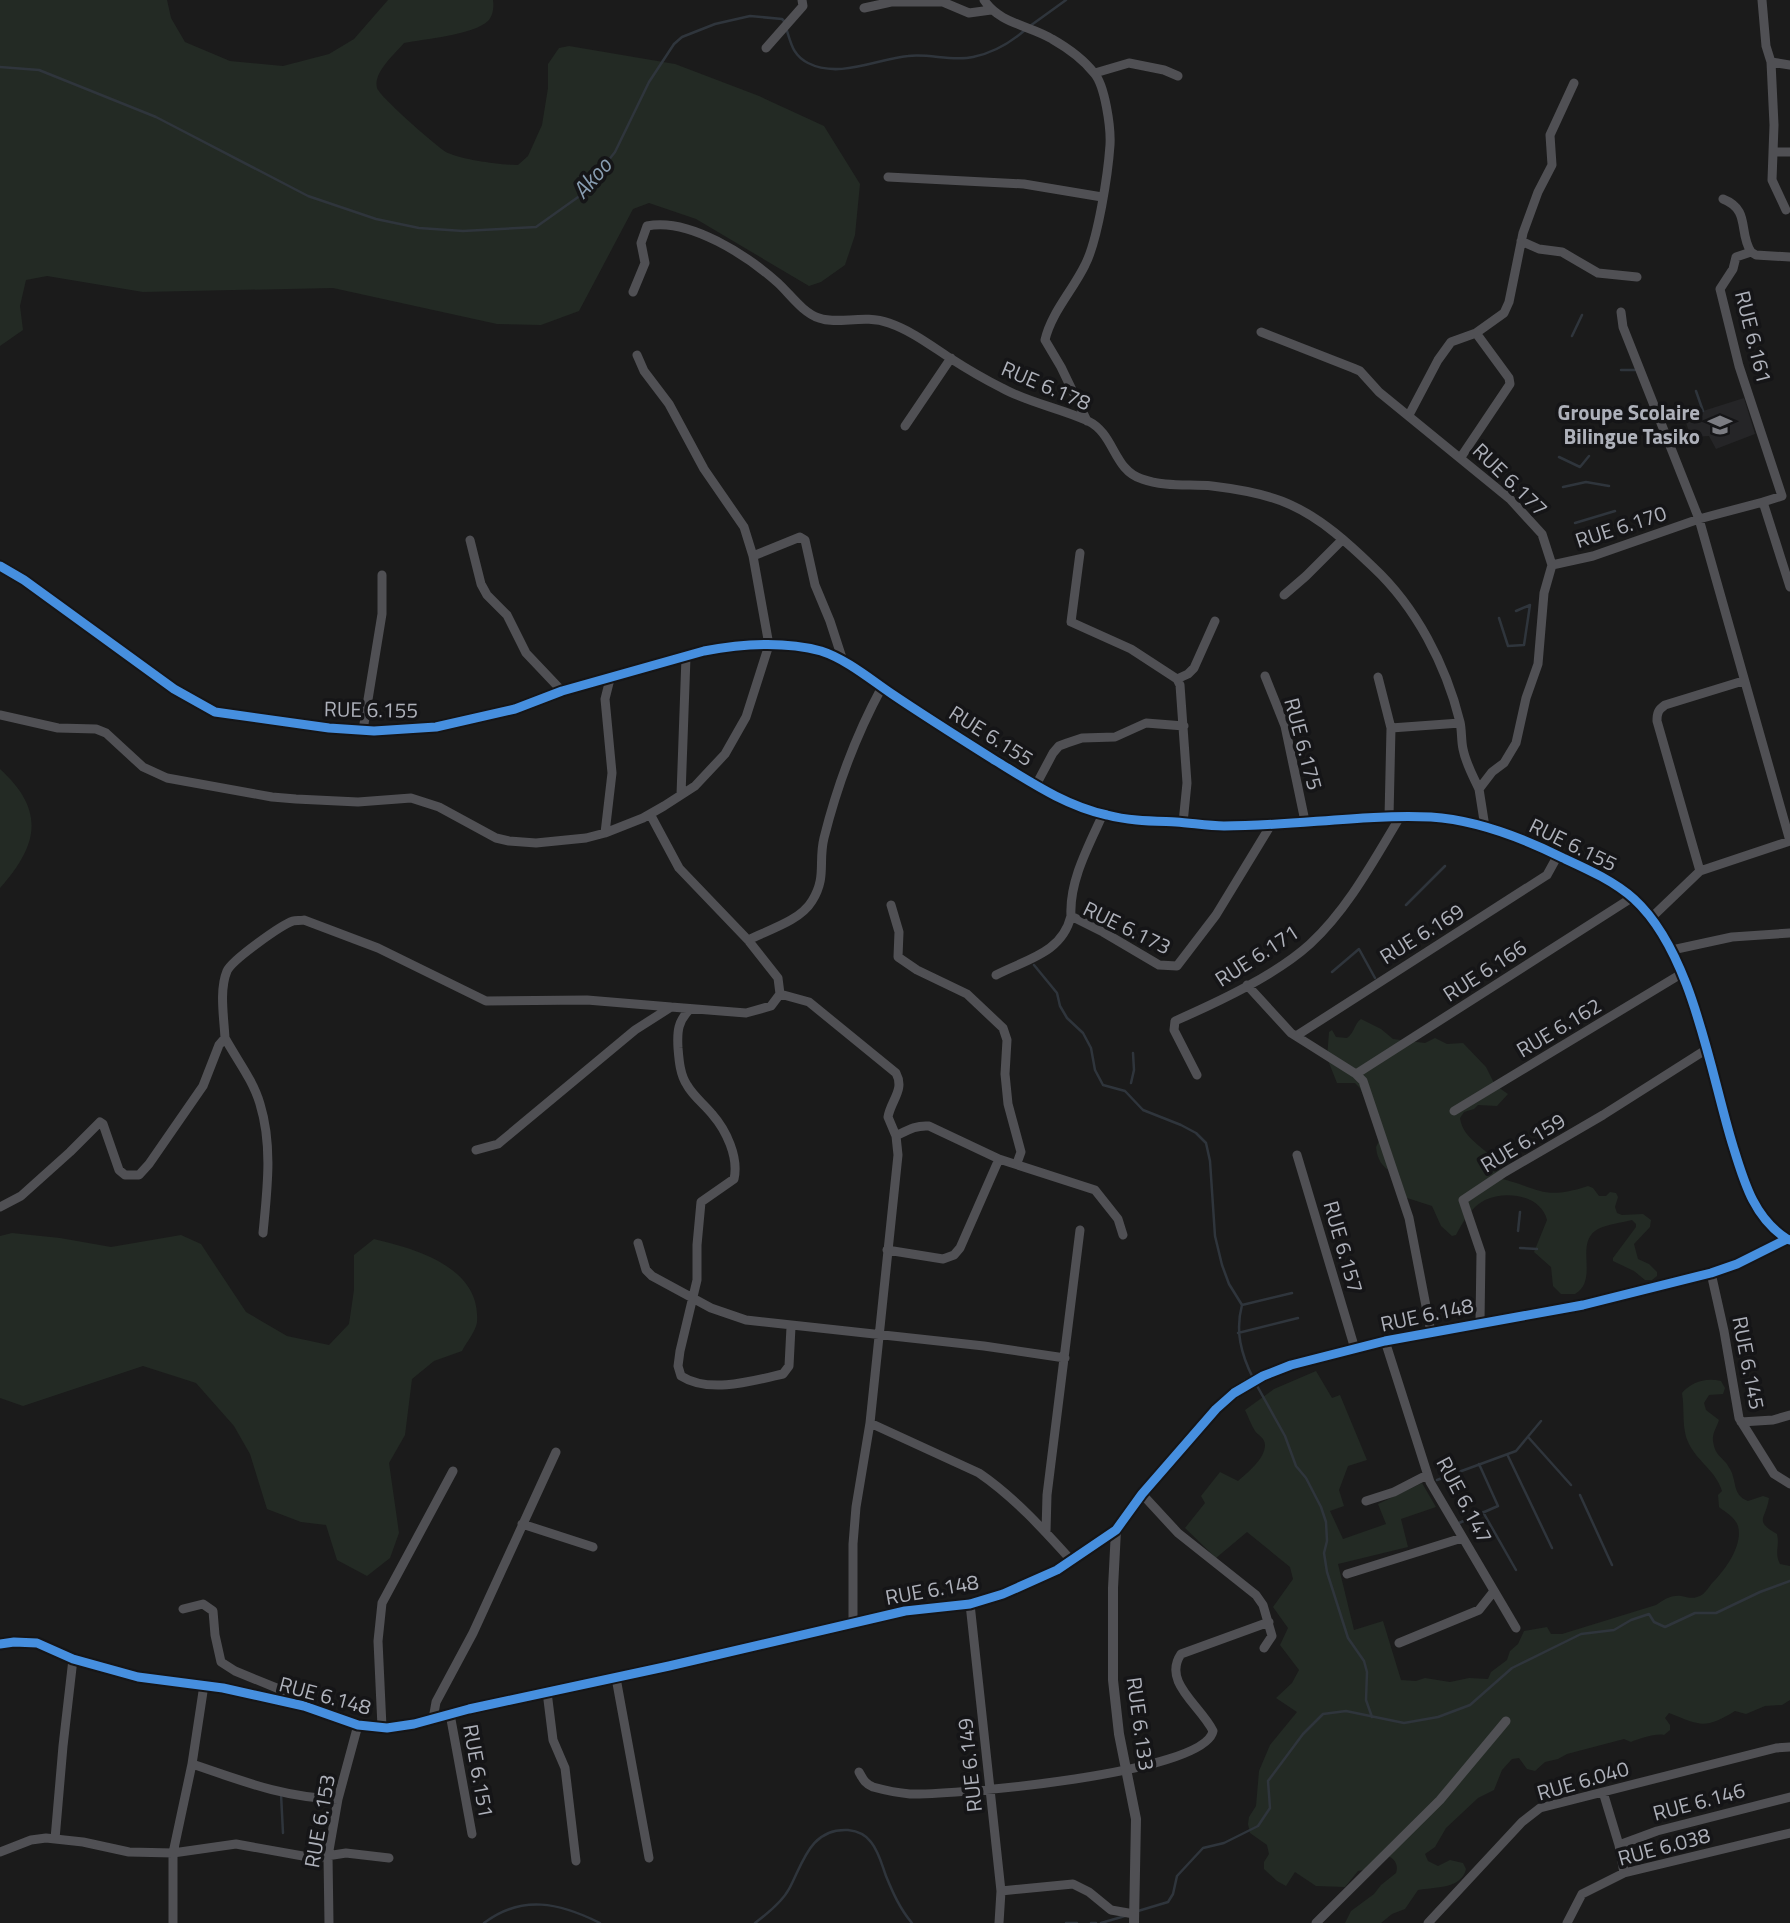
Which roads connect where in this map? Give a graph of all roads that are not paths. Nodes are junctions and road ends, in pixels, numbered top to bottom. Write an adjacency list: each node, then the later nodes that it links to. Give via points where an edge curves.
1 (802, 0): 7 (street, via 803,6)
2 (984, 0): 6 (street)
3 (1762, 0): 8 (street)
4 (890, 1): 5 (street); 6 (street, via 943,2 969,13)
5 (864, 8)
6 (991, 10): 10 (street, via 1052,39)
7 (766, 48)
8 (1771, 62): 9 (street); 13 (street)
9 (1790, 65)
10 (1095, 73): 11 (street, via 1129,63); 16 (street, via 1109,125)
11 (1178, 76)
12 (1574, 83): 19 (street, via 1550,135 1552,165)
13 (1774, 152): 14 (street); 18 (street, via 1772,180)
14 (1790, 152)
15 (888, 177): 16 (street, via 1024,184)
16 (1102, 197): 30 (street, via 1090,255 1045,340)
17 (1723, 198): 20 (street, via 1742,214)
18 (1789, 210)
19 (1521, 241): 22 (street, via 1562,252 1598,273); 26 (street, via 1504,313)
20 (1751, 252): 21 (street); 33 (street, RUE 6.161, via 1736,257 1734,269 1720,289 1739,366)
21 (1790, 257)
22 (1637, 277)
23 (633, 292): 28 (street, RUE 6.178, via 645,262 644,234 648,226 660,223 732,248 819,318 889,323)
24 (1621, 312): 35 (street)
25 (1261, 332): 29 (street, RUE 6.177, via 1360,371)
26 (1476, 333): 29 (street, via 1451,342); 32 (street, via 1510,384)
27 (637, 355): 39 (street, via 744,527)
28 (951, 358): 30 (street, RUE 6.178, via 1032,402); 31 (street)
29 (1409, 415): 32 (street, RUE 6.177)
30 (1087, 421): 37 (street, RUE 6.178, via 1103,433 1130,474 1288,503)
31 (905, 426)
32 (1461, 457): 40 (street, RUE 6.177, via 1542,534)
33 (1786, 494): 34 (street, RUE 6.161)
34 (1763, 502): 35 (street, RUE 6.170); 43 (street)
35 (1699, 519): 40 (street, RUE 6.170, via 1593,556); 53 (street)
36 (470, 540): 55 (street, via 487,595 507,615 526,653)
37 (1342, 540): 44 (street); 57 (street, RUE 6.178, via 1397,592 1423,631 1444,673)
38 (1080, 553): 52 (street, via 1071,622 1130,649)
39 (752, 556): 46 (street); 48 (street, via 800,537 805,540 815,586)
40 (1552, 565): 62 (street, via 1544,593 1538,664 1516,743)
41 (0, 566): 60 (street, RUE 6.155, via 174,689 215,712)
42 (382, 575): 60 (street, via 383,614)
43 (1790, 587)
44 (1284, 595)
45 (1215, 621): 52 (street, via 1194,668)
46 (769, 645): 47 (street, RUE 6.155, via 726,647); 48 (street, RUE 6.155, via 821,651); 63 (street, via 737,736 707,774)
47 (686, 657): 51 (street, RUE 6.155); 63 (street)
48 (843, 661): 54 (street, RUE 6.155)
49 (1265, 676): 68 (street, RUE 6.175, via 1285,726)
50 (1378, 677): 59 (street)
51 (610, 679): 55 (street, RUE 6.155); 72 (street, via 606,727 612,773)
52 (1177, 679): 58 (street)
53 (1743, 681): 73 (street); 75 (street, via 1665,705 1657,715)
54 (882, 687): 61 (street, RUE 6.155); 81 (street, via 861,726 840,784 823,842 823,877 812,901 801,913)
55 (562, 691): 60 (street, RUE 6.155, via 515,709 436,727)
56 (0, 715): 72 (street, via 58,728 96,729 143,767 167,778 296,799 358,802 411,798 509,841 536,844)
57 (1460, 723): 59 (street); 62 (street, RUE 6.178, via 1469,768)
58 (1184, 726): 61 (street, via 1146,723 1115,737 1082,738 1059,746); 69 (street, via 1187,783)
59 (1391, 728): 66 (street)
60 (363, 730)
61 (1036, 785): 65 (street, RUE 6.155)
62 (1479, 789): 71 (street)
63 (681, 795): 64 (street)
64 (650, 814): 72 (street); 81 (street, via 679,867)
65 (1103, 814): 69 (street, RUE 6.155); 78 (street, via 1078,874)
66 (1389, 817): 67 (street, RUE 6.155); 68 (street, RUE 6.155)
67 (1400, 817): 71 (street, RUE 6.155, via 1435,817); 85 (street, RUE 6.171, via 1373,863 1310,944)
68 (1305, 821): 70 (street, RUE 6.155)
69 (1183, 823): 70 (street, RUE 6.155)
70 (1272, 823): 78 (street, RUE 6.173, via 1216,915 1177,966 1159,965)
71 (1485, 827): 74 (street, RUE 6.155)
72 (605, 833)
73 (1790, 841): 75 (street)
74 (1558, 855): 76 (street, RUE 6.155); 89 (street, RUE 6.169, via 1547,875)
75 (1700, 871): 79 (street)
76 (1633, 897): 79 (street, RUE 6.155); 92 (street, RUE 6.166)
77 (891, 905): 99 (street, via 899,932 898,957 967,995 1003,1028 1008,1104 1020,1142)
78 (1071, 916): 84 (street, RUE 6.173, via 1067,931 1055,946)
79 (1652, 917): 82 (street, RUE 6.155)
80 (1790, 933): 82 (street, via 1732,937)
81 (748, 940): 86 (street, via 778,978)
82 (1672, 950): 83 (street, RUE 6.155)
83 (1681, 974): 91 (street, RUE 6.155); 94 (street, RUE 6.162)
84 (996, 975)
85 (1247, 985): 89 (street); 93 (street, RUE 6.171, via 1175,1021 1174,1030)
86 (780, 994): 88 (street, via 771,1006 746,1013); 95 (street, via 809,1002 896,1073 899,1090 888,1117)
87 (671, 1007): 88 (street); 90 (street, via 587,1000 486,1001 378,948 304,920 292,922 264,940 237,958 227,971); 96 (street, via 635,1030 498,1144)
88 (690, 1009): 108 (street, via 679,1025 685,1083 714,1116 736,1164 734,1179 701,1202)
89 (1296, 1036): 92 (street)
90 (225, 1038): 100 (street, via 203,1086 139,1175 119,1170 103,1124 97,1122 21,1196); 102 (street, via 251,1081 262,1114 269,1179)
91 (1707, 1049): 104 (street, RUE 6.155, via 1744,1183 1762,1217); 109 (street, RUE 6.159, via 1463,1200 1481,1253)
92 (1356, 1074): 111 (street, via 1366,1088 1409,1217)
93 (1197, 1075)
94 (1454, 1111)
95 (896, 1136): 98 (street, via 929,1126); 106 (street)
96 (476, 1150)
97 (1297, 1155): 114 (street, RUE 6.157)
98 (999, 1159): 99 (street); 106 (street, via 954,1255 943,1259)
99 (1017, 1163): 103 (street, via 1095,1190 1118,1219)
100 (0, 1207)
101 (1080, 1230): 115 (street)
102 (263, 1233)
103 (1123, 1235)
104 (1789, 1239): 107 (street, RUE 6.148)
105 (638, 1243): 108 (street, via 646,1270)
106 (887, 1250): 112 (street)
107 (1711, 1273): 109 (street, RUE 6.148, via 1583,1305); 117 (street, RUE 6.145)
108 (693, 1299): 110 (street, via 746,1320); 110 (street, via 678,1366 681,1376 691,1382 749,1382 783,1374 789,1366)
109 (1480, 1322): 111 (street, RUE 6.148)
110 (791, 1327): 112 (street)
111 (1431, 1332): 113 (street, RUE 6.148)
112 (878, 1334): 115 (street); 118 (street)
113 (1385, 1341): 114 (street, RUE 6.148); 121 (street, RUE 6.147)
114 (1355, 1349): 123 (street, RUE 6.148, via 1291,1365 1247,1384 1216,1409)
115 (1065, 1358): 127 (street, via 1046,1495)
116 (1790, 1415): 117 (street)
117 (1741, 1422): 122 (street, RUE 6.145, via 1774,1474)
118 (870, 1423): 127 (street, via 979,1472); 136 (street, via 856,1507)
119 (555, 1452): 125 (street)
120 (453, 1471): 150 (street, via 383,1603 378,1640)
121 (1427, 1475): 124 (street); 128 (street, RUE 6.147)
122 (1790, 1483)
123 (1142, 1494): 126 (street, RUE 6.148); 135 (street, via 1178,1532 1256,1595)
124 (1366, 1501)
125 (522, 1524): 129 (street); 147 (street, via 436,1702)
126 (1116, 1530): 130 (street, RUE 6.148); 154 (street, RUE 6.133, via 1113,1679)
127 (1046, 1532): 130 (street)
128 (1462, 1538): 131 (street); 132 (street, RUE 6.147)
129 (593, 1547)
130 (1071, 1560): 133 (street, RUE 6.148, via 1031,1583)
131 (1347, 1574)
132 (1494, 1591): 137 (street, RUE 6.147); 138 (street, via 1479,1610)
133 (970, 1604): 136 (street, RUE 6.148, via 916,1609); 155 (street, RUE 6.149)
134 (183, 1609): 145 (street, via 203,1604 213,1611 221,1662 289,1693)
135 (1269, 1622): 140 (street, via 1272,1636); 154 (street, via 1181,1654 1174,1675 1213,1735 1171,1760)
136 (853, 1623): 142 (street, RUE 6.148)
137 (1516, 1628)
138 (1399, 1643)
139 (0, 1644): 141 (street, RUE 6.148, via 37,1643)
140 (1264, 1647)
141 (74, 1659): 143 (street, RUE 6.148, via 138,1677); 161 (street)
142 (617, 1678): 144 (street, RUE 6.148); 167 (street)
143 (204, 1685): 145 (street, RUE 6.148); 152 (street)
144 (547, 1692): 146 (street, RUE 6.148); 168 (street, via 553,1740 565,1768)
145 (304, 1706): 149 (street, RUE 6.148)
146 (450, 1714): 147 (street, RUE 6.148); 160 (street, RUE 6.151)
147 (433, 1719): 150 (street, RUE 6.148)
148 (1506, 1721): 175 (street, via 1440,1800)
149 (358, 1725): 150 (street, RUE 6.148); 158 (street, RUE 6.153)
150 (382, 1727)
151 (1790, 1747): 156 (street, RUE 6.040)
152 (192, 1764): 158 (street, via 272,1792); 164 (street)
153 (859, 1772): 155 (street, via 871,1786 908,1794)
154 (1126, 1772): 155 (street); 171 (street, RUE 6.133, via 1136,1819)
155 (988, 1788): 170 (street, RUE 6.149)
156 (1603, 1792): 162 (street); 176 (street, RUE 6.040, via 1540,1808 1529,1816)
157 (1790, 1797): 162 (street, RUE 6.146)
158 (338, 1799): 165 (street, RUE 6.153)
159 (1790, 1833): 169 (street, RUE 6.038)
160 (472, 1834)
161 (55, 1839): 163 (street, via 31,1840); 164 (street, via 129,1852)
162 (1619, 1844): 169 (street)
163 (0, 1852)
164 (173, 1853): 165 (street, via 236,1844 304,1857); 172 (street)
165 (328, 1856): 166 (street, via 346,1853); 173 (street, RUE 6.153)
166 (389, 1858)
167 (649, 1858)
168 (576, 1861)
169 (1624, 1873): 177 (street, RUE 6.038, via 1583,1894)
170 (1001, 1891): 171 (street, via 1073,1884 1111,1910); 174 (street, RUE 6.149)
171 (1134, 1918)
172 (173, 1923)
173 (329, 1923)
174 (999, 1923)
175 (1317, 1923)
176 (1428, 1923)
177 (1567, 1923)

